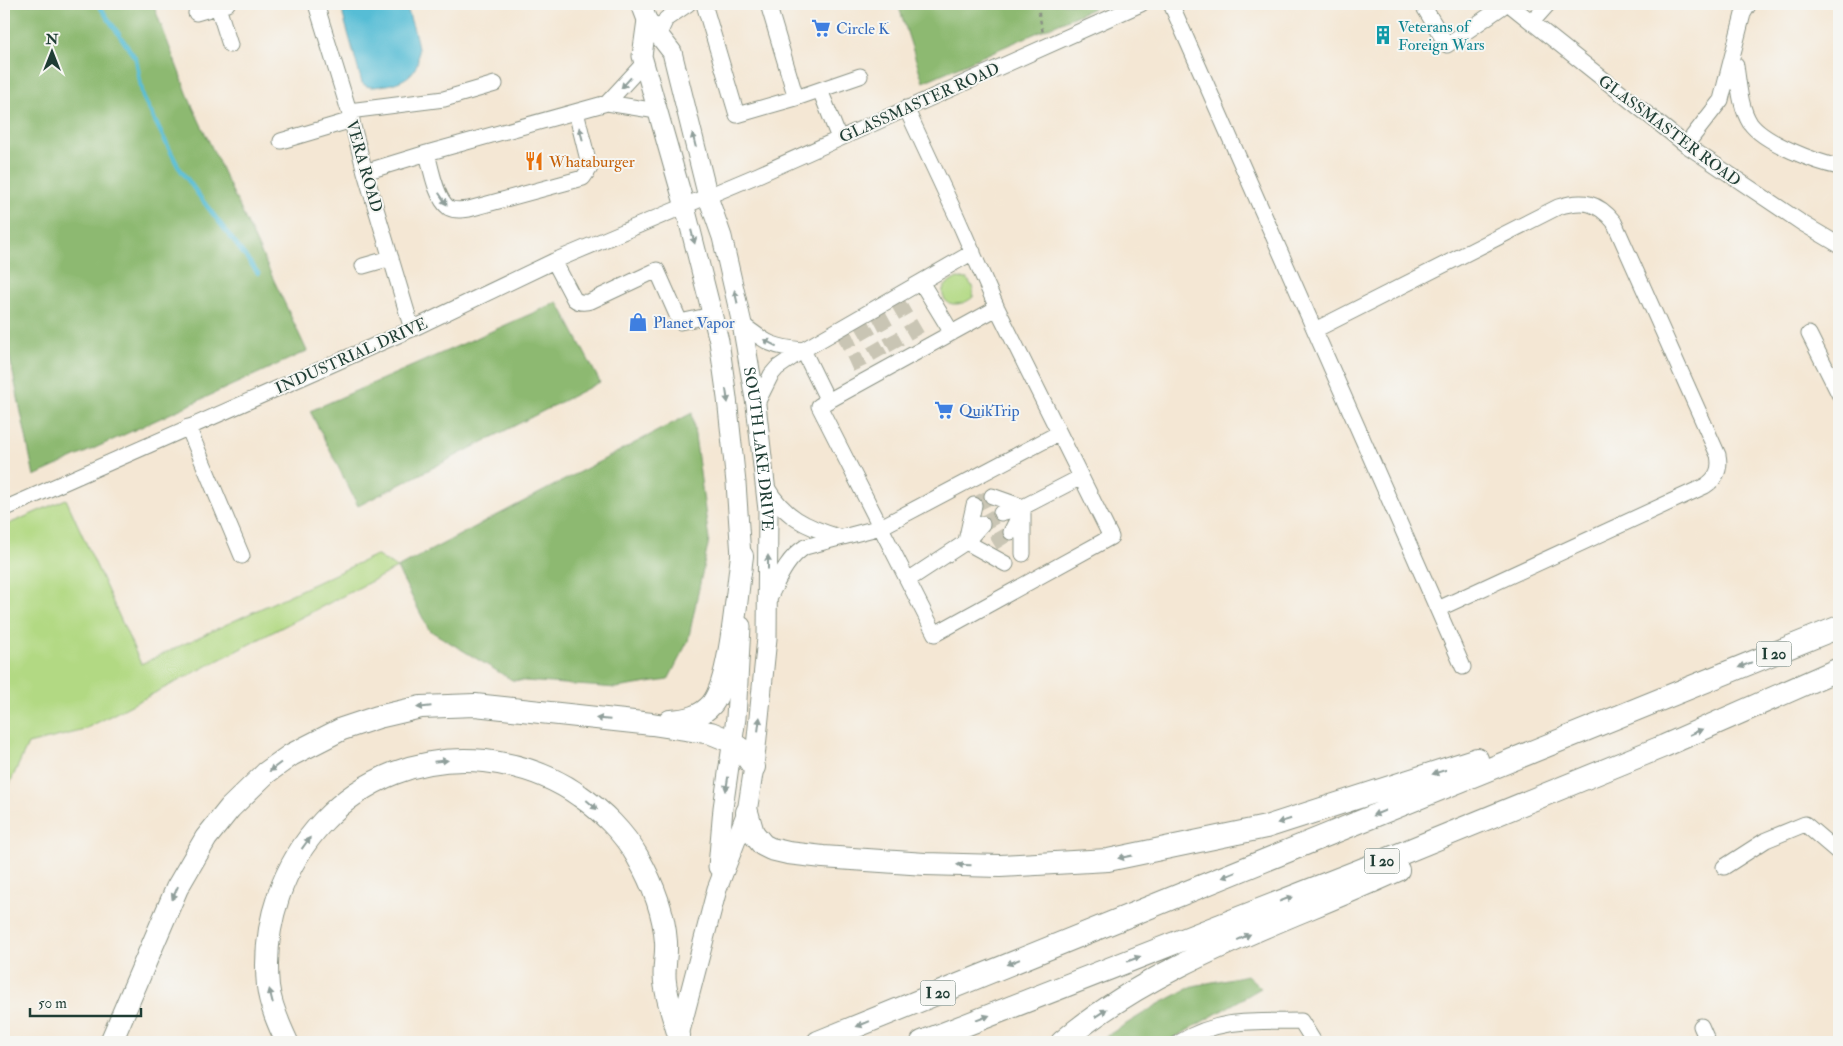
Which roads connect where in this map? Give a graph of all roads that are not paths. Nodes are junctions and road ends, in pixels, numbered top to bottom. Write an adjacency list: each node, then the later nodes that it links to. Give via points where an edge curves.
1 (316, 4): 26 (street, VERA ROAD)
2 (688, 4): 13 (street, via 666,19)
3 (704, 4): 21 (street, via 737,115)
4 (768, 4): 21 (street)
5 (1141, 4): 23 (street, GLASSMASTER ROAD)
6 (1171, 4): 44 (street)
7 (1422, 4): 8 (street, via 1447,45)
8 (1508, 4): 14 (street, GLASSMASTER ROAD)
9 (1548, 4): 14 (street)
10 (1749, 4): 17 (street, via 1743,14)
11 (223, 5): 12 (street); 15 (street)
12 (196, 13)
13 (649, 20): 16 (main road, SOUTH LAKE DRIVE, via 642,56); 33 (main road, SOUTH LAKE DRIVE, one-way to 13, via 672,52)
14 (1532, 22): 29 (street, GLASSMASTER ROAD)
15 (230, 45)
16 (644, 63): 22 (street, one-way to 22); 24 (main road, SOUTH LAKE DRIVE)
17 (1730, 65): 29 (street, via 1721,100); 31 (street, via 1736,66 1745,112 1757,130 1795,152)
18 (860, 76): 20 (street)
19 (495, 84): 26 (street, via 444,99)
20 (820, 90): 21 (street); 27 (street)
21 (796, 98)
22 (607, 103): 24 (street); 25 (street)
23 (906, 108): 27 (street, GLASSMASTER ROAD); 35 (street)
24 (657, 111): 33 (main road, SOUTH LAKE DRIVE)
25 (576, 112): 30 (street); 30 (street, one-way to 25, via 439,196 450,208 458,210 583,178 590,168)
26 (350, 115): 28 (street); 32 (street, VERA ROAD)
27 (839, 138): 33 (street, GLASSMASTER ROAD)
28 (281, 141)
29 (1686, 146): 34 (street, GLASSMASTER ROAD)
30 (427, 153): 32 (street)
31 (1839, 167)
32 (365, 172): 36 (street, VERA ROAD)
33 (697, 201): 37 (street, INDUSTRIAL DRIVE); 41 (main road, SOUTH LAKE DRIVE, one-way to 41); 42 (main road, SOUTH LAKE DRIVE, one-way to 33, via 722,237)
34 (1839, 245)
35 (973, 252): 39 (street); 40 (street)
36 (392, 258): 38 (street); 43 (street, VERA ROAD)
37 (554, 260): 41 (street, via 577,301 591,301 657,270 680,322); 43 (street, INDUSTRIAL DRIVE)
38 (363, 266)
39 (922, 282): 45 (street); 47 (street, via 877,312)
40 (997, 308): 45 (street); 52 (street)
41 (712, 315): 68 (main road, SOUTH LAKE DRIVE, one-way to 68, via 727,398)
42 (742, 324): 47 (street, one-way to 42, via 772,345); 50 (main road, SOUTH LAKE DRIVE)
43 (412, 329): 51 (street, INDUSTRIAL DRIVE)
44 (1315, 330): 72 (street); 72 (street, via 1558,207 1583,202 1596,206 1614,222 1718,455 1718,473 1705,486)
45 (952, 333): 49 (street, via 921,344 884,364)
46 (1809, 334): 48 (street)
47 (803, 350): 49 (street); 50 (street, via 771,375)
48 (1839, 394)
49 (828, 401): 61 (street, via 819,406)
50 (756, 405): 54 (main road, SOUTH LAKE DRIVE)
51 (188, 427): 58 (street, INDUSTRIAL DRIVE); 67 (street)
52 (1059, 432): 53 (street); 61 (street)
53 (1081, 477): 57 (street); 70 (street, via 1111,537 935,634)
54 (765, 483): 63 (street, via 773,498 794,519); 71 (main road, SOUTH LAKE DRIVE, one-way to 54)
55 (992, 496): 57 (street)
56 (974, 505): 64 (street)
57 (1023, 507): 59 (street); 62 (street); 66 (street)
58 (4, 509)
59 (1001, 513)
60 (982, 524): 64 (street)
61 (880, 527): 63 (street); 70 (street)
62 (1011, 532)
63 (840, 537): 71 (street, via 796,552)
64 (966, 542): 65 (street); 69 (street); 70 (street)
65 (992, 543)
66 (1024, 554)
67 (242, 556)
68 (742, 556): 77 (highway, via 729,648 718,692 712,703 696,716); 78 (main road, SOUTH LAKE DRIVE, via 741,645)
69 (1006, 564)
70 (908, 580)
71 (768, 600): 80 (main road, SOUTH LAKE DRIVE, one-way to 71, via 768,638)
72 (1438, 609): 74 (street)
73 (1839, 627): 76 (highway, I 20, one-way to 76)
74 (1463, 666)
75 (1839, 669): 79 (highway, I 20, one-way to 75)
76 (1635, 710): 81 (highway, one-way to 81, via 1266,827 1108,860 1000,866 925,864 788,853 763,845 753,833); 89 (highway, I 20, one-way to 89)
77 (652, 724): 78 (highway, via 711,733); 87 (highway, one-way to 87, via 475,705 421,707 342,729 291,755 246,792 217,823 198,851 177,888)
78 (733, 743): 80 (highway); 84 (main road, SOUTH LAKE DRIVE, one-way to 84, via 723,808)
79 (1664, 746): 90 (highway, I 20, one-way to 79, via 1361,870); 91 (highway, one-way to 79, via 1120,1000 1193,960 1344,895)
80 (754, 767): 81 (main road, SOUTH LAKE DRIVE)
81 (747, 812): 84 (main road, SOUTH LAKE DRIVE)
82 (1839, 853): 83 (street, via 1805,824 1766,840)
83 (1724, 867)
84 (717, 889): 86 (main road, SOUTH LAKE DRIVE)
85 (1701, 1026): 94 (street)
86 (678, 1039): 88 (highway, one-way to 86, via 268,986 268,939 282,882 291,864 323,821 357,792 405,769 452,760 528,768 554,779 590,802 624,837 645,870 658,903 666,943 665,981)
87 (111, 1042)
88 (287, 1042)
89 (818, 1042)
90 (922, 1042)
91 (1062, 1042)
92 (1180, 1042): 93 (street, via 1217,1025 1238,1021 1301,1021)
93 (1314, 1042)
94 (1708, 1042)

